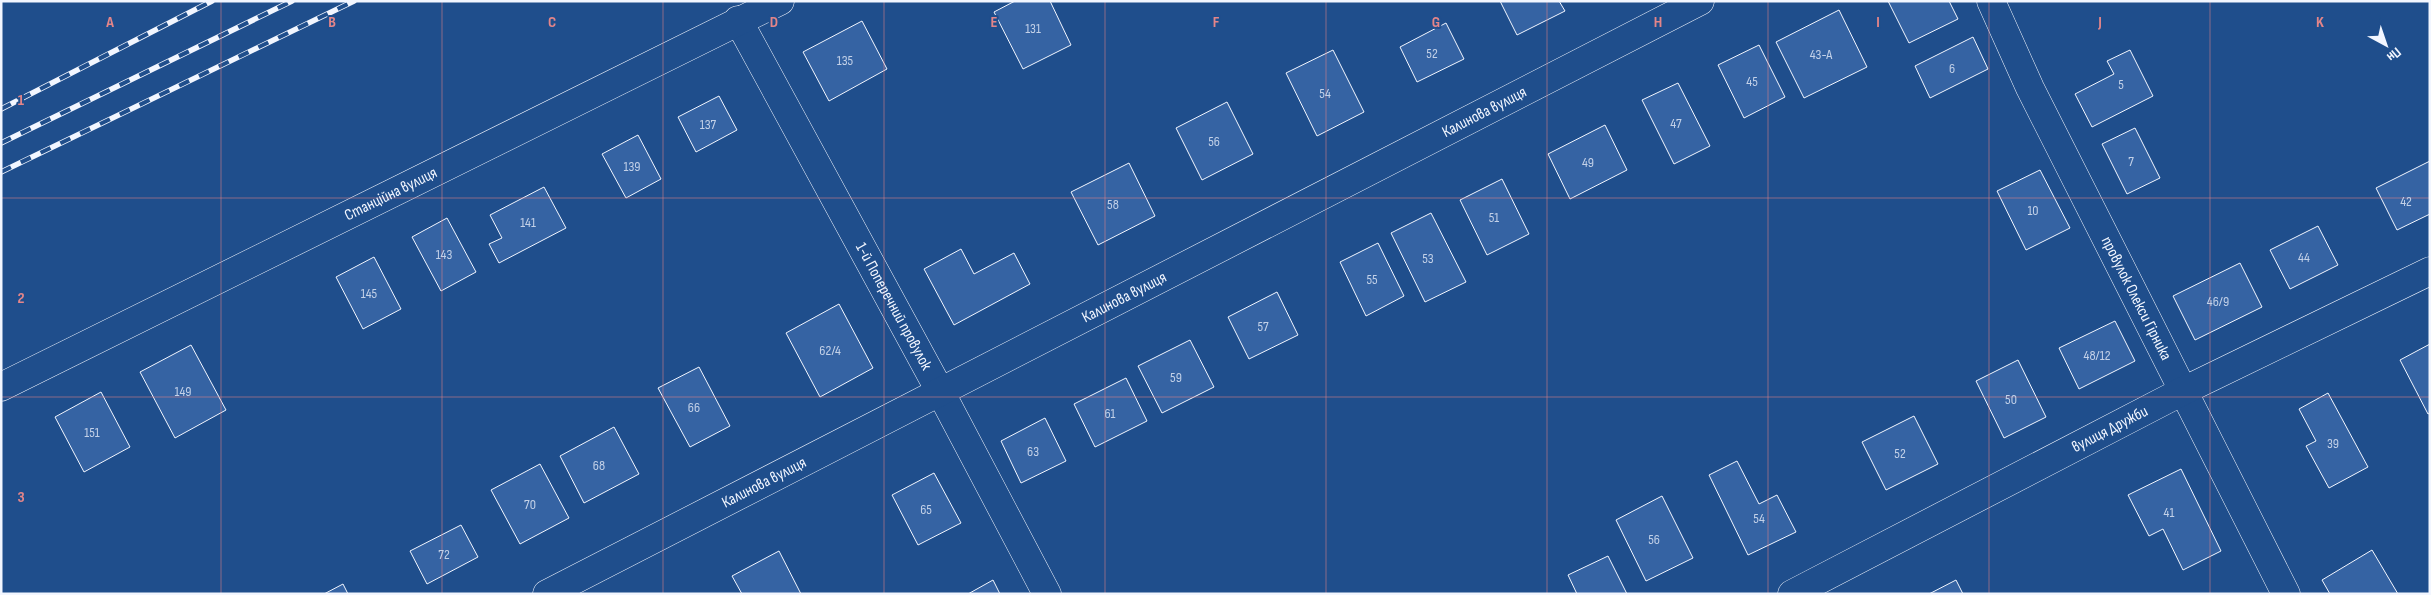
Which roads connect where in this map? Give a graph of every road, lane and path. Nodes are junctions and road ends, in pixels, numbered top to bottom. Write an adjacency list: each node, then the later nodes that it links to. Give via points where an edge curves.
1 (780, 1): 4 (street, Станційна вулиця)
2 (1700, 1): 8 (street, Калинова вулиця)
3 (1991, 1): 7 (street, провулок Олекси Гірника, via 2030,88)
4 (738, 20): 6 (street, Станційна вулиця); 8 (street, 1-й Поперечний провулок)
5 (2430, 271): 7 (street, вулиця Дружби)
6 (1, 387)
7 (2185, 390): 11 (street, вулиця Дружби); 12 (street, провулок Олекси Гірника)
8 (941, 393): 9 (street, Калинова вулиця); 10 (street, 1-й Поперечний провулок)
9 (547, 594)
10 (1047, 594)
11 (1792, 594)
12 (2286, 594)

